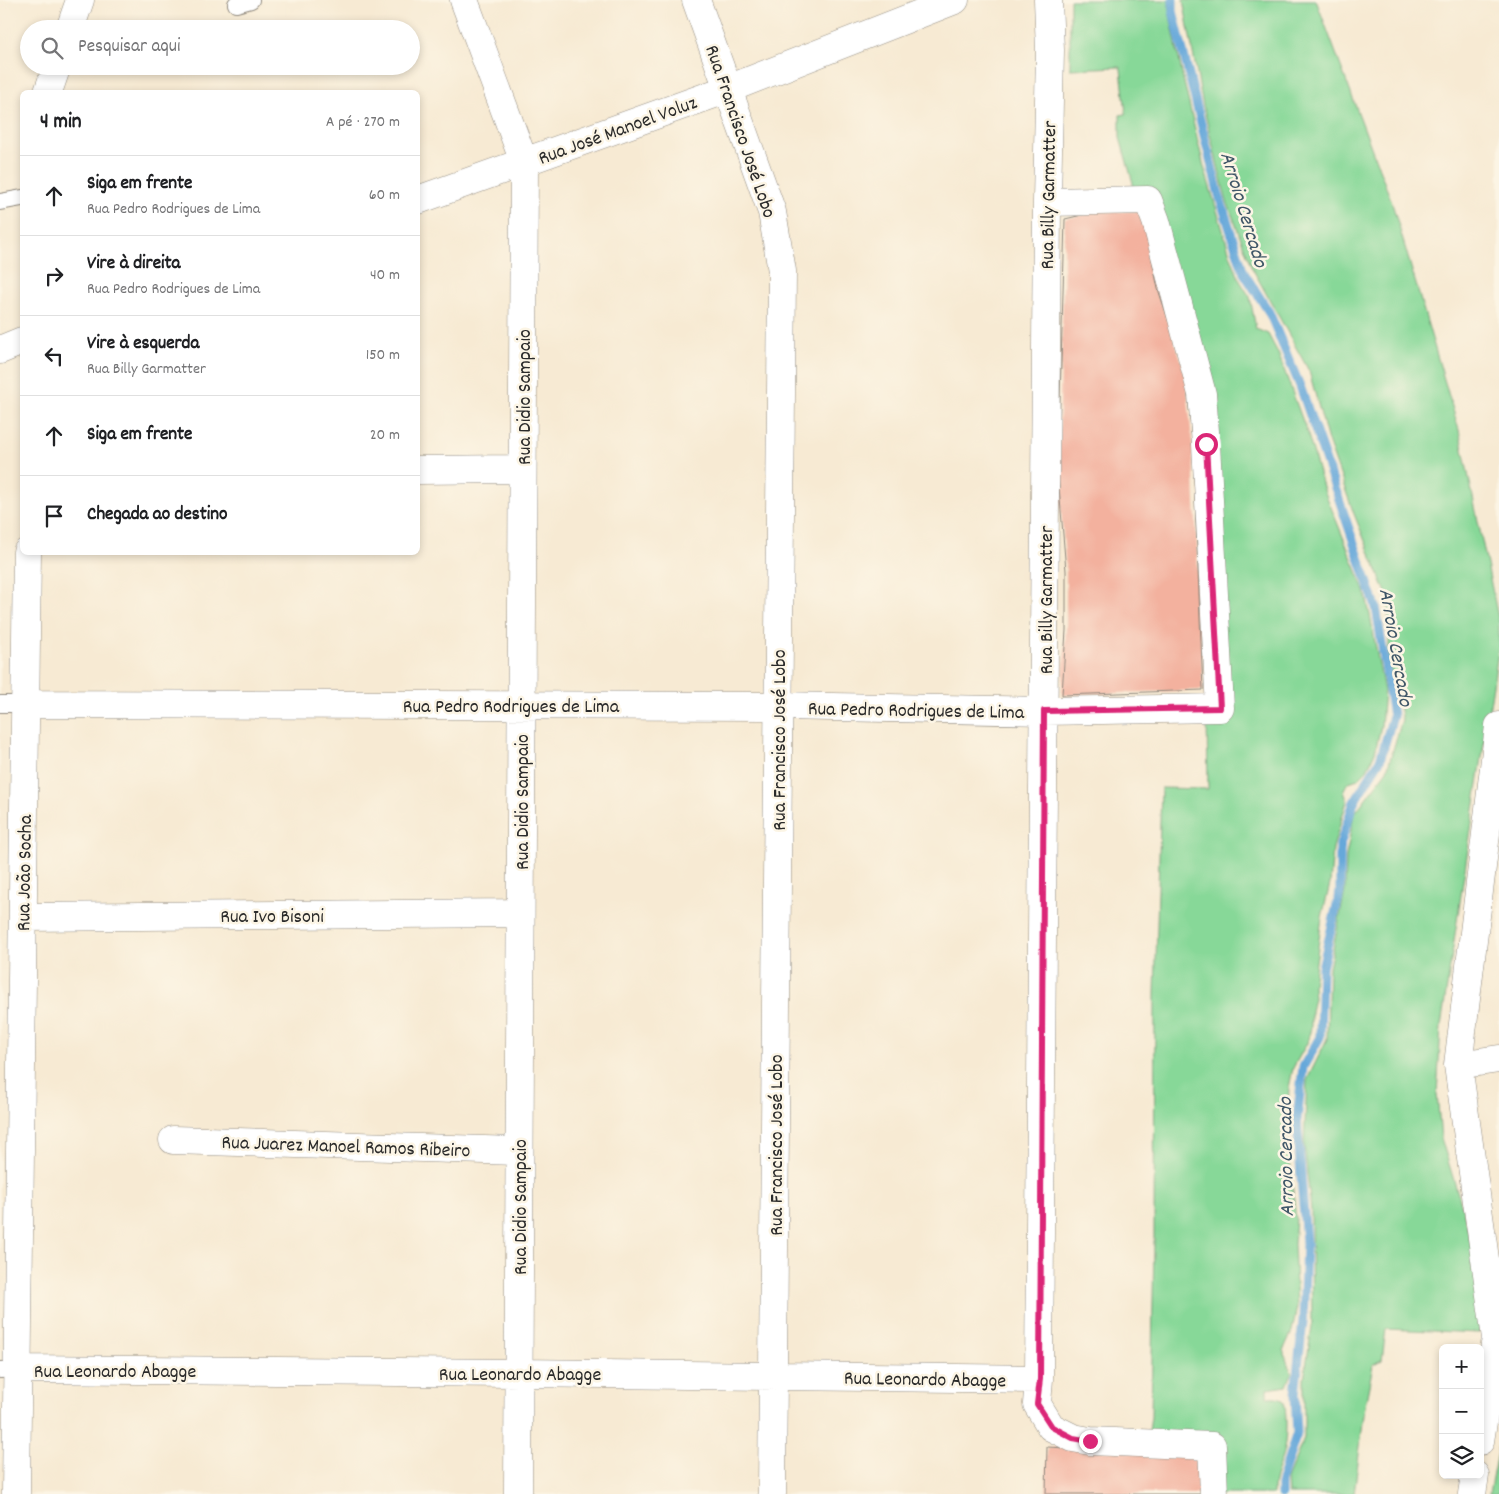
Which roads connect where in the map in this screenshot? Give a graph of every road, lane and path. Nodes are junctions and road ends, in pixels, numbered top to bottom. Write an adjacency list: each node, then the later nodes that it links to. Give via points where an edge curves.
1 (80, 0): 6 (street)
2 (464, 0): 10 (street, Rua Didio Sampaio)
3 (696, 0): 8 (street, Rua Francisco José Lobo)
4 (954, 0): 8 (street, Rua José Manoel Voluz)
5 (1048, 0): 14 (street, Rua Billy Garmatter)
6 (73, 20)
7 (54, 75): 9 (street)
8 (728, 89): 10 (street, Rua José Manoel Voluz); 22 (street, Rua Francisco José Lobo, via 772,212 782,270)
9 (49, 90)
10 (524, 162): 12 (street, Rua José Manoel Voluz); 17 (street, Rua Didio Sampaio)
11 (20, 198): 13 (lane)
12 (420, 199)
13 (0, 202)
14 (1046, 202): 23 (street, Rua Billy Garmatter); 23 (street, Rua Pedro Rodrigues de Lima, via 1148,200 1156,221 1202,394 1220,708)
15 (20, 342): 16 (street)
16 (0, 350)
17 (522, 469): 18 (street); 21 (street, Rua Didio Sampaio)
18 (420, 470)
19 (27, 555): 20 (street, Rua João Socha)
20 (13, 704): 21 (street, Rua Pedro Rodrigues de Lima); 27 (street, Rua João Socha)
21 (521, 705): 22 (street, Rua Pedro Rodrigues de Lima); 26 (street, Rua Didio Sampaio)
22 (779, 706): 23 (street, Rua Pedro Rodrigues de Lima); 36 (street, Rua Francisco José Lobo)
23 (1044, 711): 37 (street, Rua Billy Garmatter)
24 (1499, 726): 25 (street)
25 (1492, 828): 30 (street)
26 (520, 913): 27 (street, Rua Ivo Bisoni); 32 (street, Rua Didio Sampaio)
27 (23, 917): 28 (street, Rua João Socha)
28 (11, 1049): 34 (street, Rua João Socha)
29 (1499, 1059): 30 (street)
30 (1458, 1065): 33 (street)
31 (173, 1140): 32 (street, Rua Juarez Manoel Ramos Ribeiro)
32 (520, 1150): 35 (street, Rua Didio Sampaio)
33 (1498, 1338): 38 (street)
34 (9, 1370): 35 (street, Rua Leonardo Abagge); 40 (street, Rua João Socha)
35 (518, 1373): 36 (street, Rua Leonardo Abagge); 41 (street, Rua Didio Sampaio)
36 (773, 1375): 37 (street, Rua Leonardo Abagge); 42 (street, Rua Francisco José Lobo)
37 (1040, 1379): 43 (street, Rua Billy Garmatter, via 1037,1404 1052,1427 1073,1438 1212,1446)
38 (1481, 1434)
39 (1474, 1479): 44 (street)
40 (16, 1494)
41 (518, 1494)
42 (772, 1494)
43 (1214, 1494)
44 (1472, 1494)

